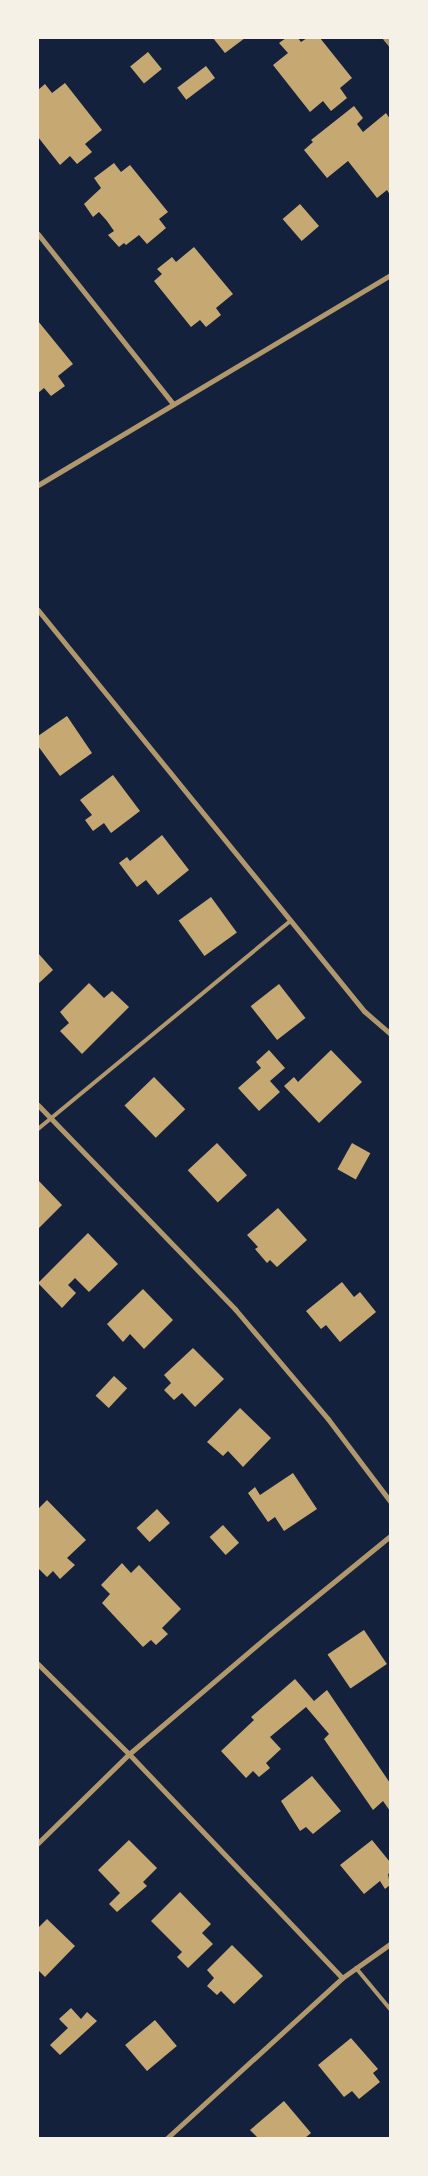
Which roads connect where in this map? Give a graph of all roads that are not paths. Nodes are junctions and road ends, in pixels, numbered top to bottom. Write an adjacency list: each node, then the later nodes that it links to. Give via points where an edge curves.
1 (385, 38): 2 (street)
2 (390, 44)
3 (38, 234): 5 (street)
4 (390, 275): 5 (street)
5 (173, 404): 6 (street)
6 (38, 485)
7 (38, 610): 8 (street)
8 (290, 921): 9 (street, via 364,1011); 11 (lane)
9 (390, 1034)
10 (38, 1104): 11 (street)
11 (49, 1117): 12 (lane); 13 (street, via 235,1309 328,1419)
12 (38, 1128)
13 (390, 1501)
14 (390, 1536): 16 (street)
15 (38, 1664): 16 (street)
16 (130, 1754): 17 (street); 20 (street)
17 (38, 1843)
18 (390, 1944): 19 (street)
19 (356, 1968): 20 (street); 21 (lane)
20 (342, 1978): 22 (street)
21 (390, 2009)
22 (167, 2138)

